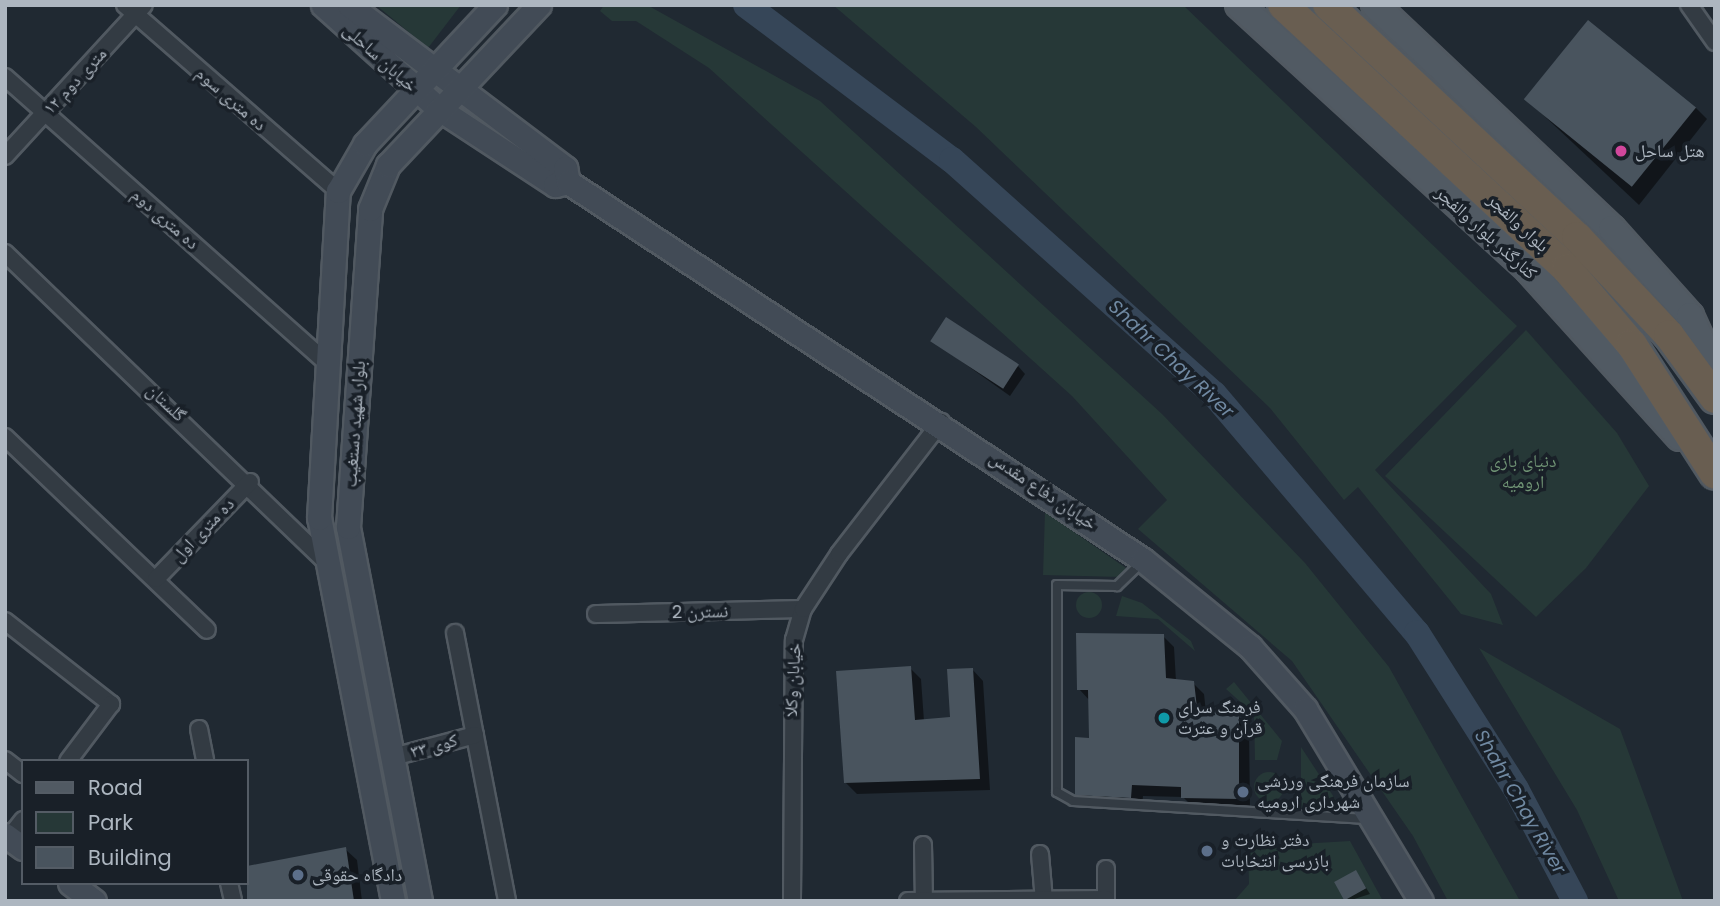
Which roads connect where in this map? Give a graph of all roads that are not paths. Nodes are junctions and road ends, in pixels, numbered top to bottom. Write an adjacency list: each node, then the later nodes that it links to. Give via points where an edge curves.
1 (323, 5): 15 (main road, خیابان ساحلی)
2 (349, 5): 12 (main road, خیابان ساحلی)
3 (495, 5): 12 (main road, بلوار شهید دستغیب)
4 (539, 5): 14 (main road, بلوار شهید دستغیب)
5 (1239, 5): 27 (main road, کنارگذر بلوار والفجر, via 1529,270)
6 (1283, 5): 27 (highway, بلوار والفجر, via 1567,269 1632,345)
7 (1328, 5): 24 (highway, بلوار والفجر, via 1577,237 1669,335)
8 (1375, 5): 23 (main road, via 1612,229 1690,316)
9 (1689, 5): 11 (street)
10 (135, 9): 17 (street, ۱۲ متری دوم); 20 (street, ده متری سوم)
11 (1715, 42)
12 (433, 72): 14 (main road, خیابان ساحلی); 15 (main road, بلوار شهید دستغیب)
13 (5, 77): 17 (street, ده متری دوم)
14 (457, 89): 16 (main road, بلوار شهید دستغیب); 19 (main road, خیابان دفاع مقدس, via 565,169)
15 (415, 91): 16 (main road, خیابان ساحلی); 20 (main road, بلوار شهید دستغیب, via 365,144)
16 (439, 109): 19 (main road, خیابان دفاع مقدس, via 555,185); 39 (main road, بلوار شهید دستغیب, via 388,165 370,209 348,527)
17 (45, 113): 18 (street, ۱۲ متری دوم); 22 (street, ده متری دوم)
18 (5, 156)
19 (568, 182): 25 (main road, خیابان دفاع مقدس)
20 (338, 191): 22 (main road, بلوار شهید دستغیب)
21 (5, 253): 28 (street, گلستان)
22 (325, 361): 29 (main road, بلوار شهید دستغیب)
23 (1715, 370)
24 (1715, 398)
25 (941, 422): 30 (main road, خیابان دفاع مقدس); 32 (street, خیابان وکلا)
26 (5, 437): 31 (street)
27 (1715, 475)
28 (250, 482): 29 (street, گلستان); 31 (street, ده متری اول)
29 (323, 559): 52 (main road, بلوار شهید دستغیب)
30 (1143, 560): 44 (main road, خیابان دفاع مقدس, via 1250,647 1305,709); 44 (lane, via 1117,586 1057,585 1058,792 1073,801)
31 (156, 579): 35 (street)
32 (803, 609): 33 (street, نسترن 2); 55 (street, خیابان وکلا, via 790,680)
33 (596, 614)
34 (5, 621): 40 (street, via 111,704)
35 (207, 630)
36 (455, 633): 38 (street)
37 (199, 729): 41 (street)
38 (475, 736): 39 (street, کوی ۳۳); 54 (street)
39 (393, 757): 53 (main road, بلوار شهید دستغیب)
40 (70, 759)
41 (205, 759)
42 (5, 760): 43 (street)
43 (21, 772)
44 (1376, 819): 58 (main road, خیابان دفاع مقدس)
45 (923, 845): 57 (street)
46 (1040, 854): 49 (street)
47 (1106, 869): 50 (street)
48 (73, 885): 51 (main road)
49 (1044, 900): 50 (street); 57 (street)
50 (1106, 900)
51 (94, 901)
52 (393, 901)
53 (420, 901)
54 (507, 901)
55 (792, 901)
56 (908, 901): 57 (street)
57 (924, 901)
58 (1421, 901)

